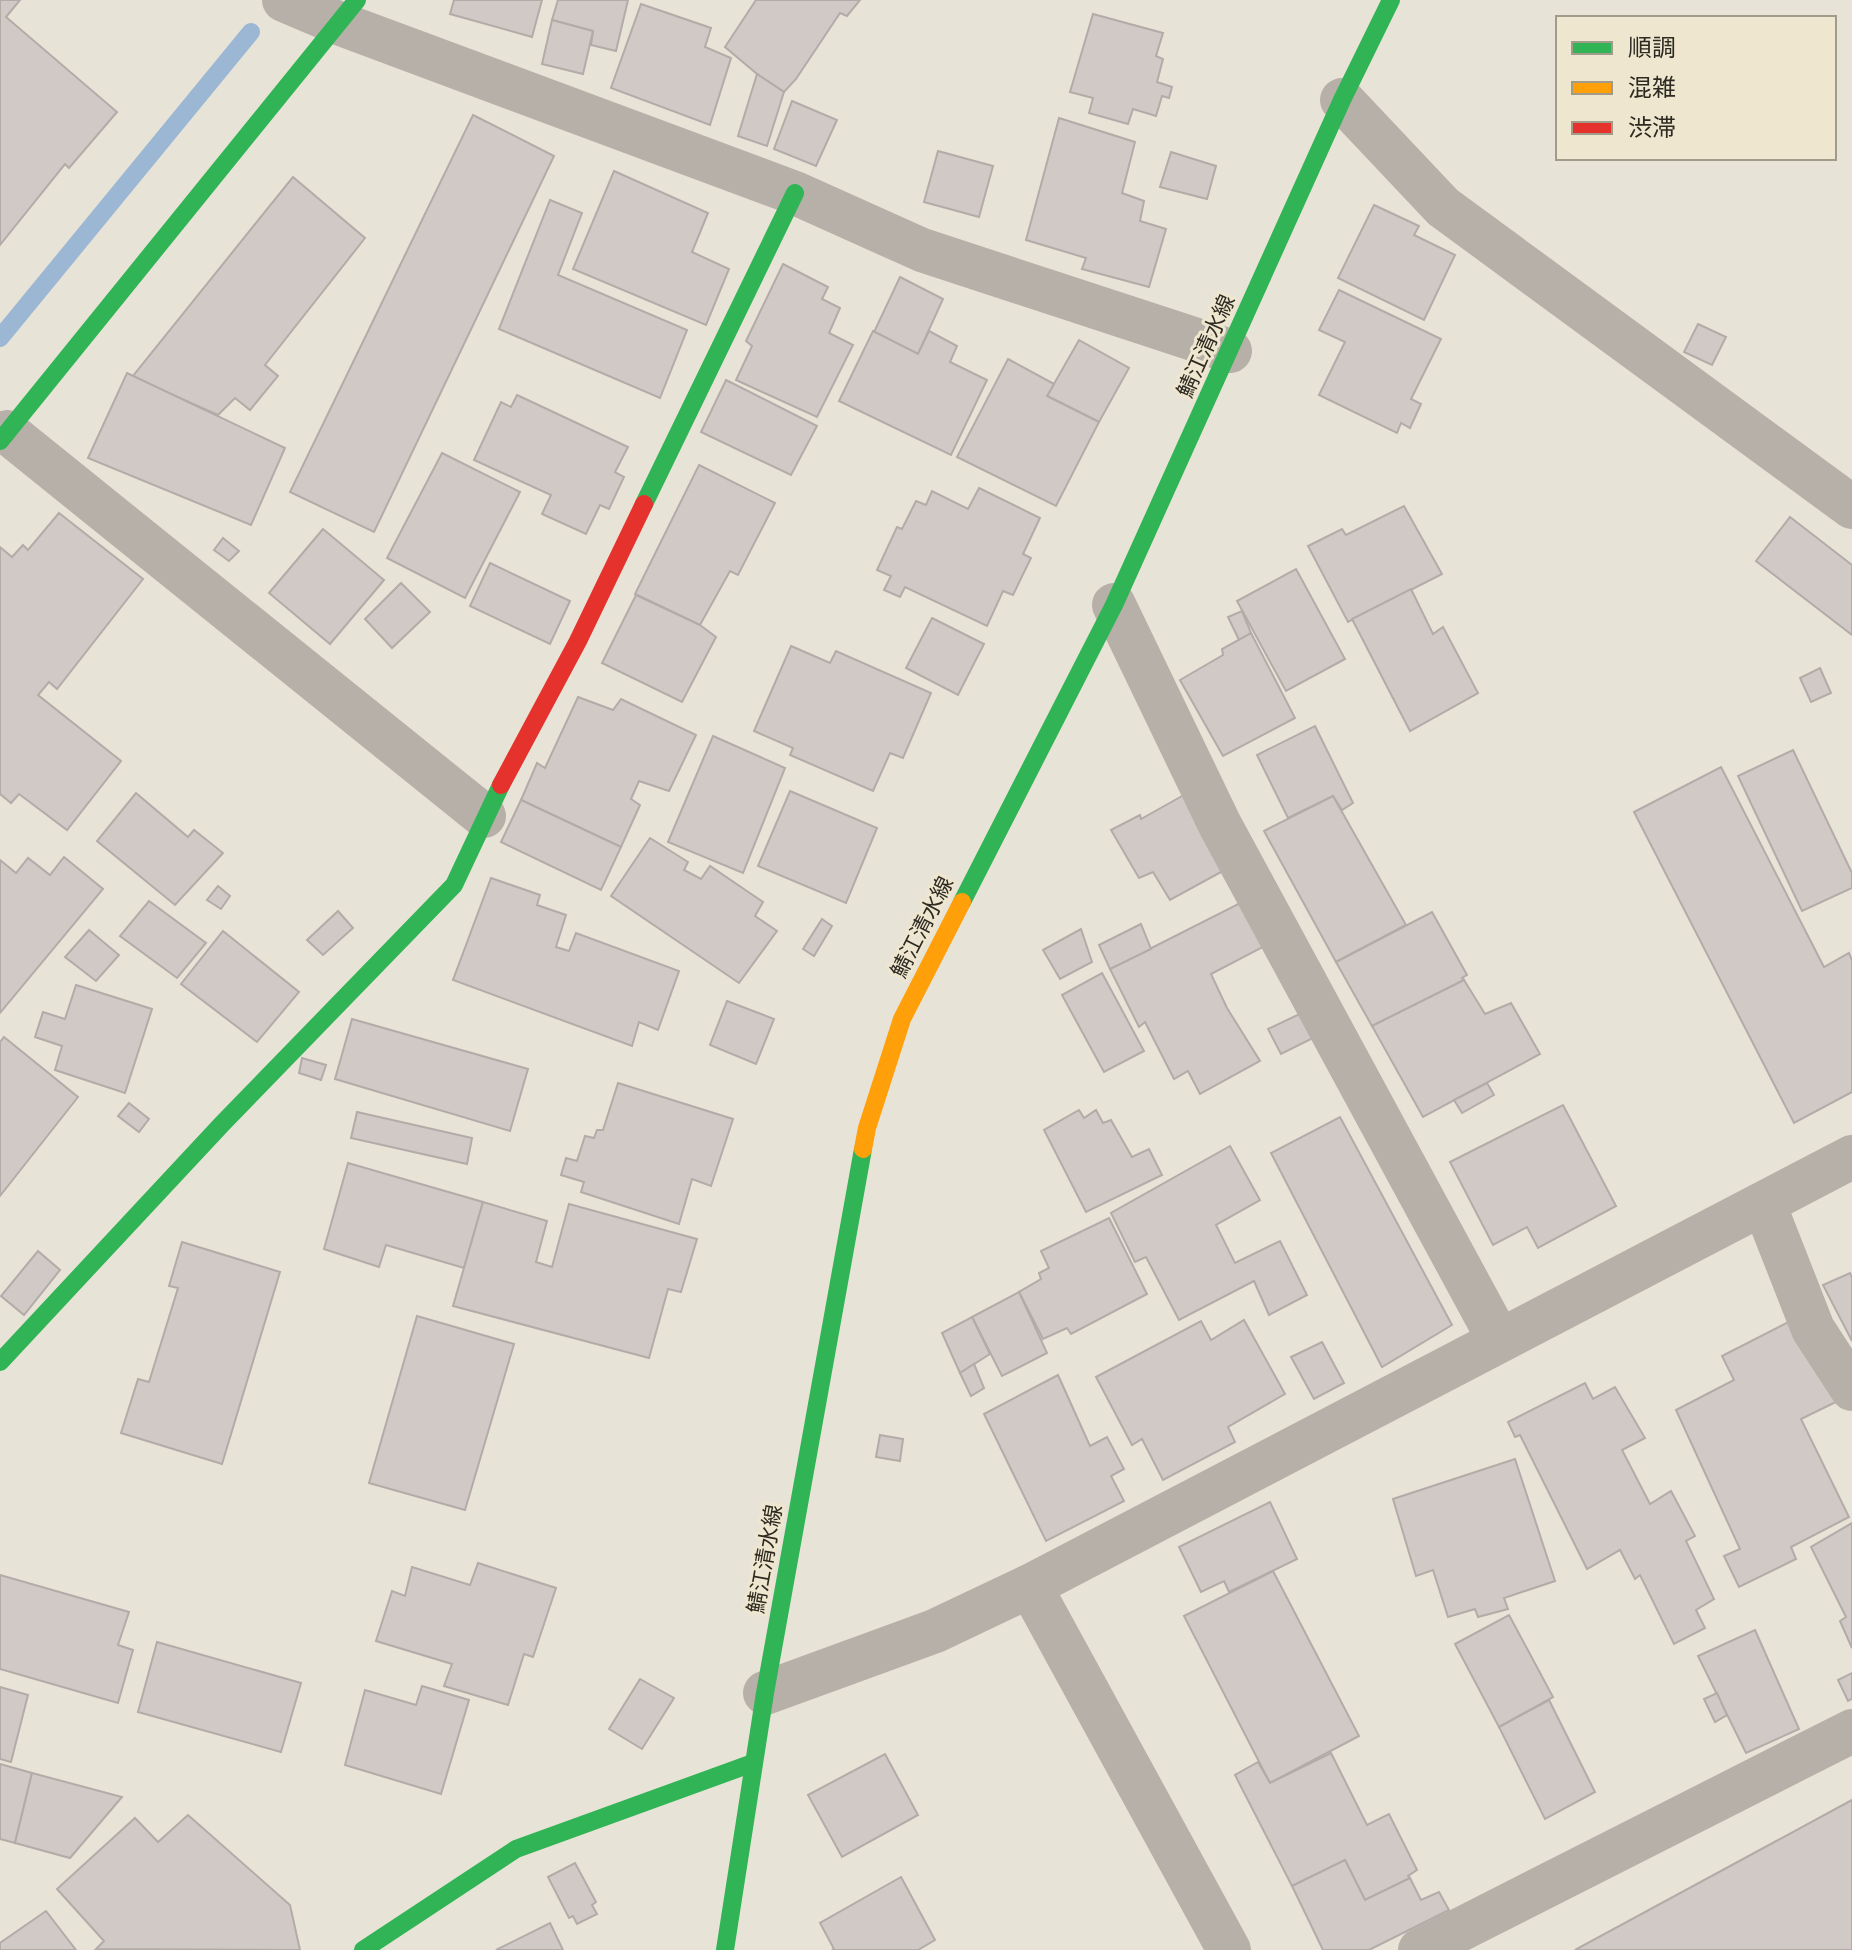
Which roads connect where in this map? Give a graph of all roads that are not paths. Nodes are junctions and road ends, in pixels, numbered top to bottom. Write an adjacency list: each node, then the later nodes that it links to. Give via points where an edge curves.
1 (284, 0): 3 (street)
2 (1391, 0): 4 (street, 鯖江清水線)
3 (348, 12): 5 (street); 7 (street)
4 (1342, 100): 6 (street, 鯖江清水線); 8 (street, via 1443,207)
5 (795, 193): 6 (street, via 922,250); 10 (street, via 578,641)
6 (1230, 351): 9 (street, 鯖江清水線)
7 (3, 436): 10 (street)
8 (1852, 507)
9 (1114, 605): 13 (street, via 1220,825); 17 (street, 鯖江清水線, via 897,1033 867,1128)
10 (484, 816): 14 (street, via 454,885)
11 (1852, 1157): 12 (street)
12 (1764, 1204): 13 (street); 15 (street, via 1813,1329)
13 (1499, 1340): 16 (street)
14 (0, 1362)
15 (1852, 1389)
16 (1030, 1586): 17 (street, via 935,1631); 22 (street)
17 (765, 1693): 19 (street, 鯖江清水線)
18 (1852, 1731): 23 (street)
19 (753, 1763): 20 (street, via 516,1849); 21 (street, 鯖江清水線)
20 (363, 1950)
21 (725, 1950)
22 (1229, 1950)
23 (1420, 1950)

